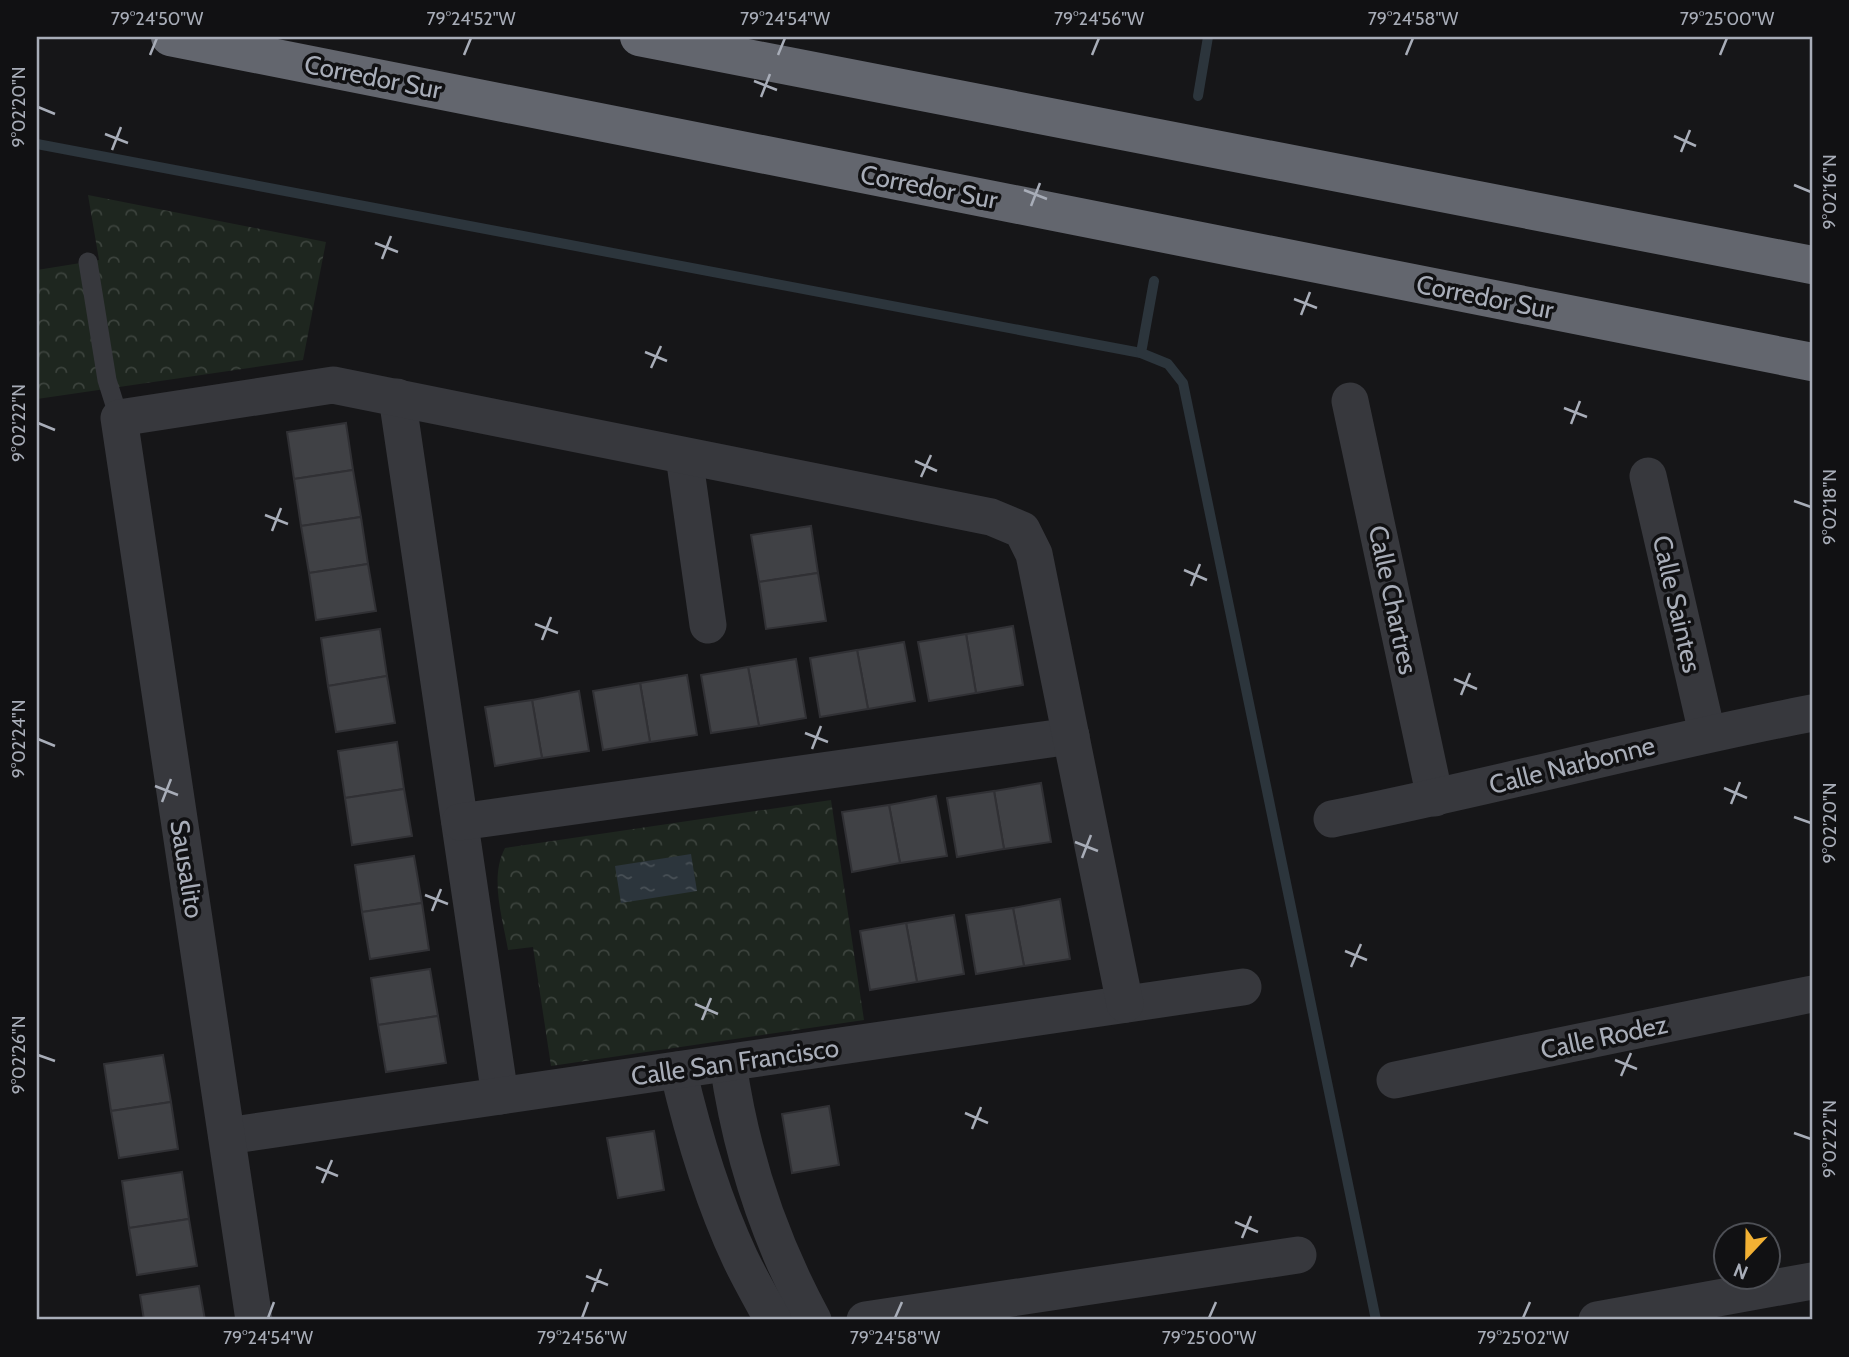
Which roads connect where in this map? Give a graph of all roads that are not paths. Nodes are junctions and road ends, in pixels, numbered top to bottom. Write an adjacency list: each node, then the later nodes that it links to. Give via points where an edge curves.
1 (170, 37): 5 (highway, Corredor Sur)
2 (639, 37): 4 (highway)
3 (88, 262): 8 (lane, via 107,380)
4 (1812, 265)
5 (1812, 362)
6 (397, 397): 8 (street, via 333,385); 9 (street); 17 (street)
7 (1350, 401): 15 (street, Calle Chartres)
8 (119, 418): 25 (street, Sausalito)
9 (684, 456): 11 (street); 14 (street, via 990,517 1022,530 1034,554)
10 (1648, 476): 13 (street, Calle Saintes)
11 (708, 625)
12 (1812, 712): 13 (street, Calle Narbonne)
13 (1707, 733): 15 (street, Calle Narbonne)
14 (1071, 736): 17 (street); 20 (street)
15 (1435, 798): 16 (street, Calle Narbonne)
16 (1332, 819)
17 (460, 822): 24 (street)
18 (1243, 987): 20 (street, Calle San Francisco)
19 (1812, 994): 23 (street, Calle Rodez)
20 (1125, 1004): 21 (street, Calle San Francisco)
21 (728, 1063): 22 (street, Calle San Francisco); 30 (street, via 754,1186 777,1247)
22 (678, 1070): 24 (street, Calle San Francisco); 29 (street, via 715,1196 740,1259)
23 (1395, 1080)
24 (500, 1096): 25 (street, Calle San Francisco)
25 (227, 1136): 28 (street, Sausalito)
26 (1298, 1255): 31 (street)
27 (1812, 1281): 32 (street)
28 (254, 1320)
29 (773, 1320)
30 (813, 1320)
31 (865, 1320)
32 (1597, 1320)

